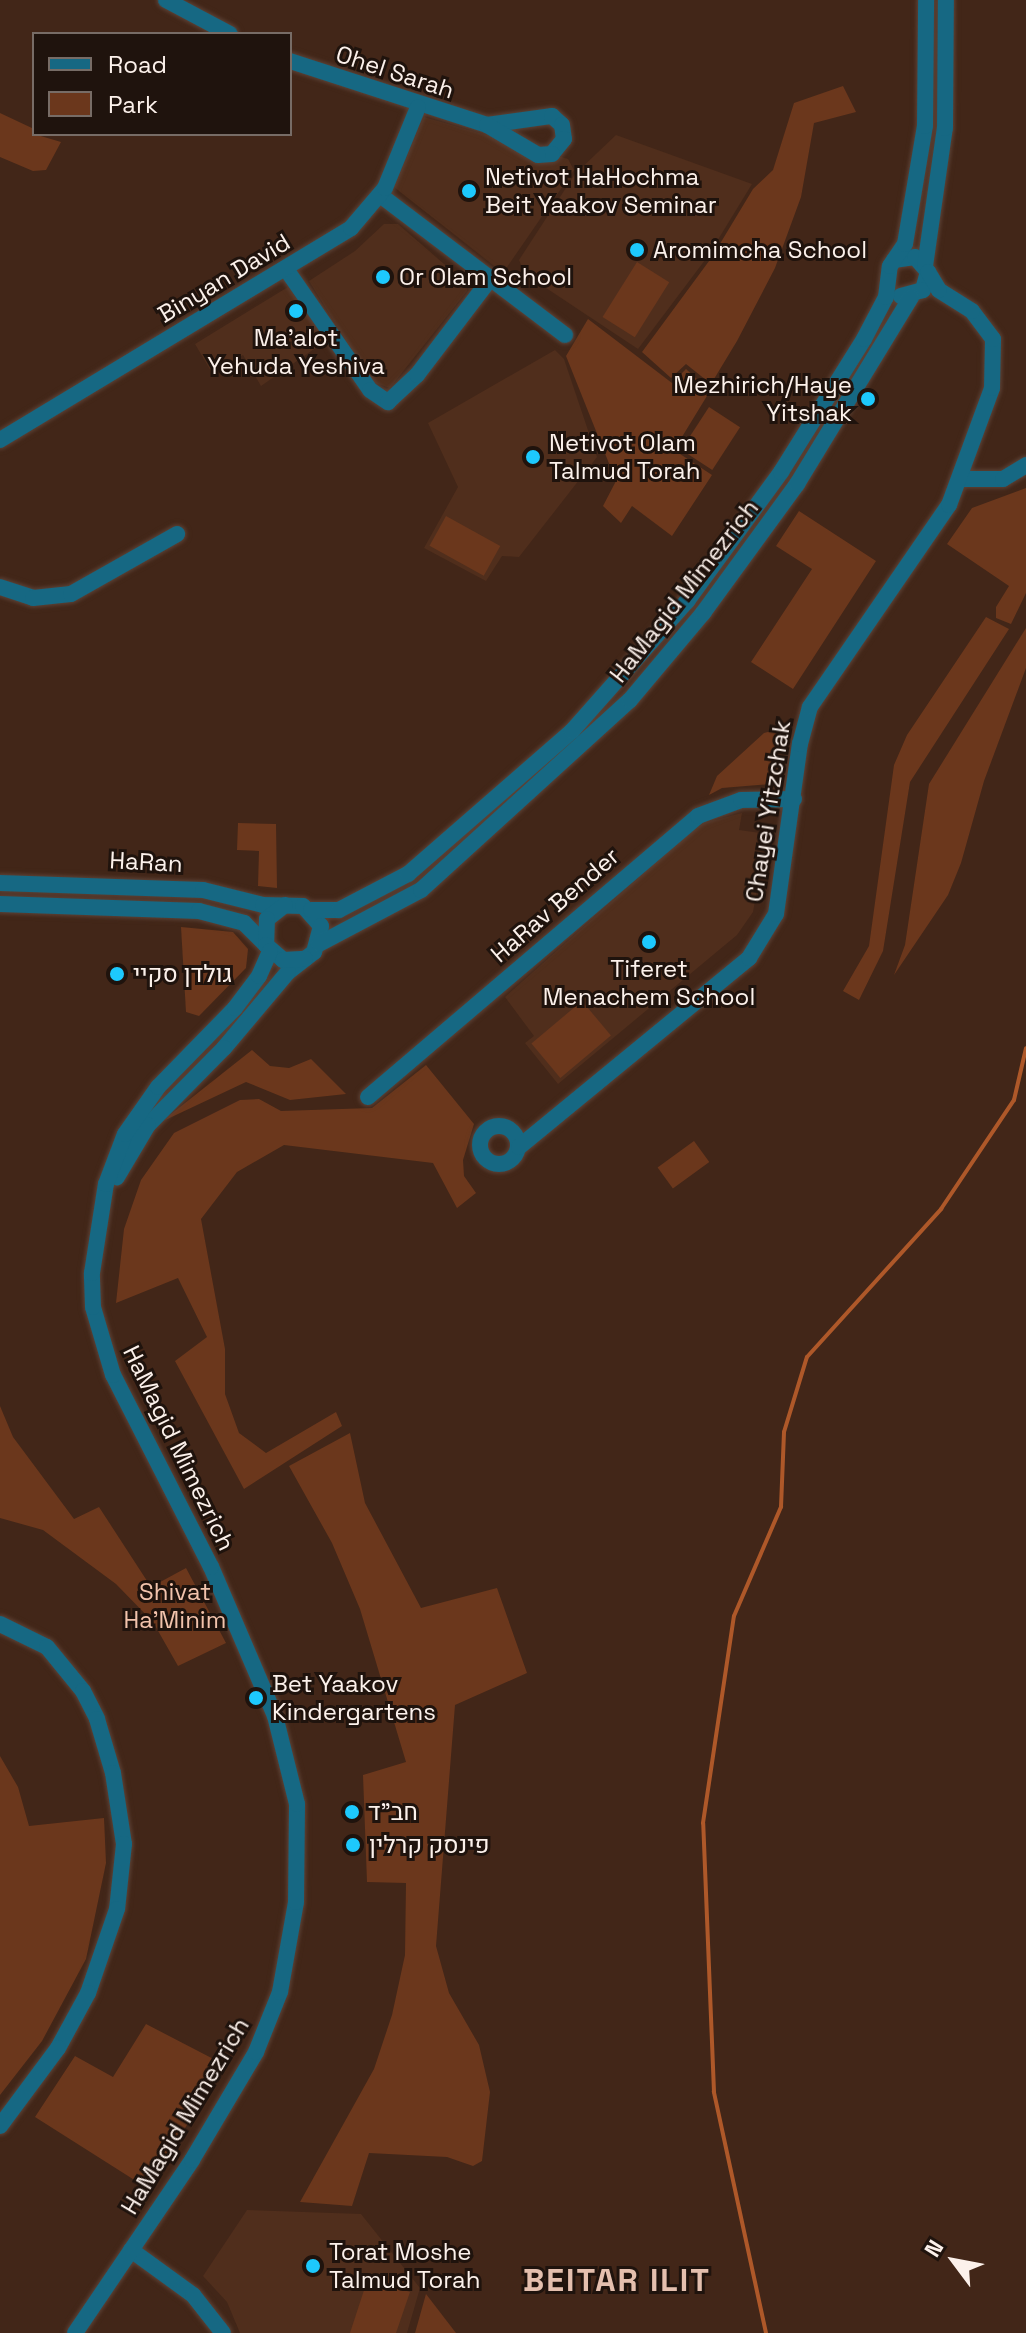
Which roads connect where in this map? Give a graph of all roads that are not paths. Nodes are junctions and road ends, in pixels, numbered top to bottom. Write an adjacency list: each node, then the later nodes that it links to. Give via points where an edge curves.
1 (166, 0): 4 (street)
2 (926, 0): 9 (street, via 925,126 911,222)
3 (946, 0): 11 (street, via 945,128)
4 (226, 32)
5 (292, 62): 6 (street, Ohel Sarah)
6 (418, 107): 7 (street, Ohel Sarah); 8 (street, Binyan David)
7 (487, 125)
8 (380, 195): 10 (street, Binyan David, via 351,228); 12 (street)
9 (894, 260): 11 (street, via 915,257); 13 (street)
10 (286, 269): 12 (street, via 370,390 388,402 417,375); 17 (street, Binyan David)
11 (927, 269): 14 (street); 15 (street, Chayei Yitzchak)
12 (491, 278): 16 (street)
13 (887, 279): 14 (street, via 893,292); 26 (street, HaMagid Mimezrich, via 886,297 864,339 790,459 687,601 616,686 408,874 339,910)
14 (915, 296): 15 (street); 27 (street, HaMagid Mimezrich, via 797,484 703,613 630,700 421,890)
15 (950, 297): 19 (street, Chayei Yitzchak, via 980,319 995,348 992,388)
16 (565, 335)
17 (0, 440)
18 (1026, 465): 19 (street, via 1003,479)
19 (962, 479): 22 (street, Chayei Yitzchak, via 820,687 804,726)
20 (177, 534): 21 (street, via 71,594 33,598)
21 (0, 587)
22 (794, 799): 30 (street, HaRav Bender, via 741,800 691,821); 31 (street, Chayei Yitzchak, via 780,901 758,946)
23 (0, 883): 25 (street, HaRan, via 184,888 263,905)
24 (0, 904): 28 (street, HaRan, via 199,911 244,923)
25 (287, 904): 26 (street); 28 (street, via 267,919)
26 (311, 910): 27 (street, via 321,926)
27 (319, 944): 29 (street)
28 (268, 948): 29 (street, via 291,962); 34 (street, HaMagid Mimezrich, via 259,976 235,1008 135,1116 110,1169)
29 (306, 958): 34 (street, HaMagid Mimezrich, via 148,1125 117,1175)
30 (368, 1097)
31 (556, 1112): 32 (street, Chayei Yitzchak); 33 (street, Chayei Yitzchak)
32 (508, 1128): 33 (street); 33 (street, via 486,1131 480,1141 483,1157 505,1164)
33 (519, 1147)
34 (96, 1229): 37 (street, HaMagid Mimezrich, via 93,1307 100,1341 252,1656 287,1755 297,1804 296,1902 270,2024 227,2103)
35 (0, 1624): 36 (street, via 47,1647 83,1691 113,1773 124,1844 117,1909 88,1993 58,2048)
36 (0, 2126)
37 (131, 2250): 38 (street, HaMagid Mimezrich); 39 (street, via 193,2295)
38 (75, 2333)
39 (223, 2333)

